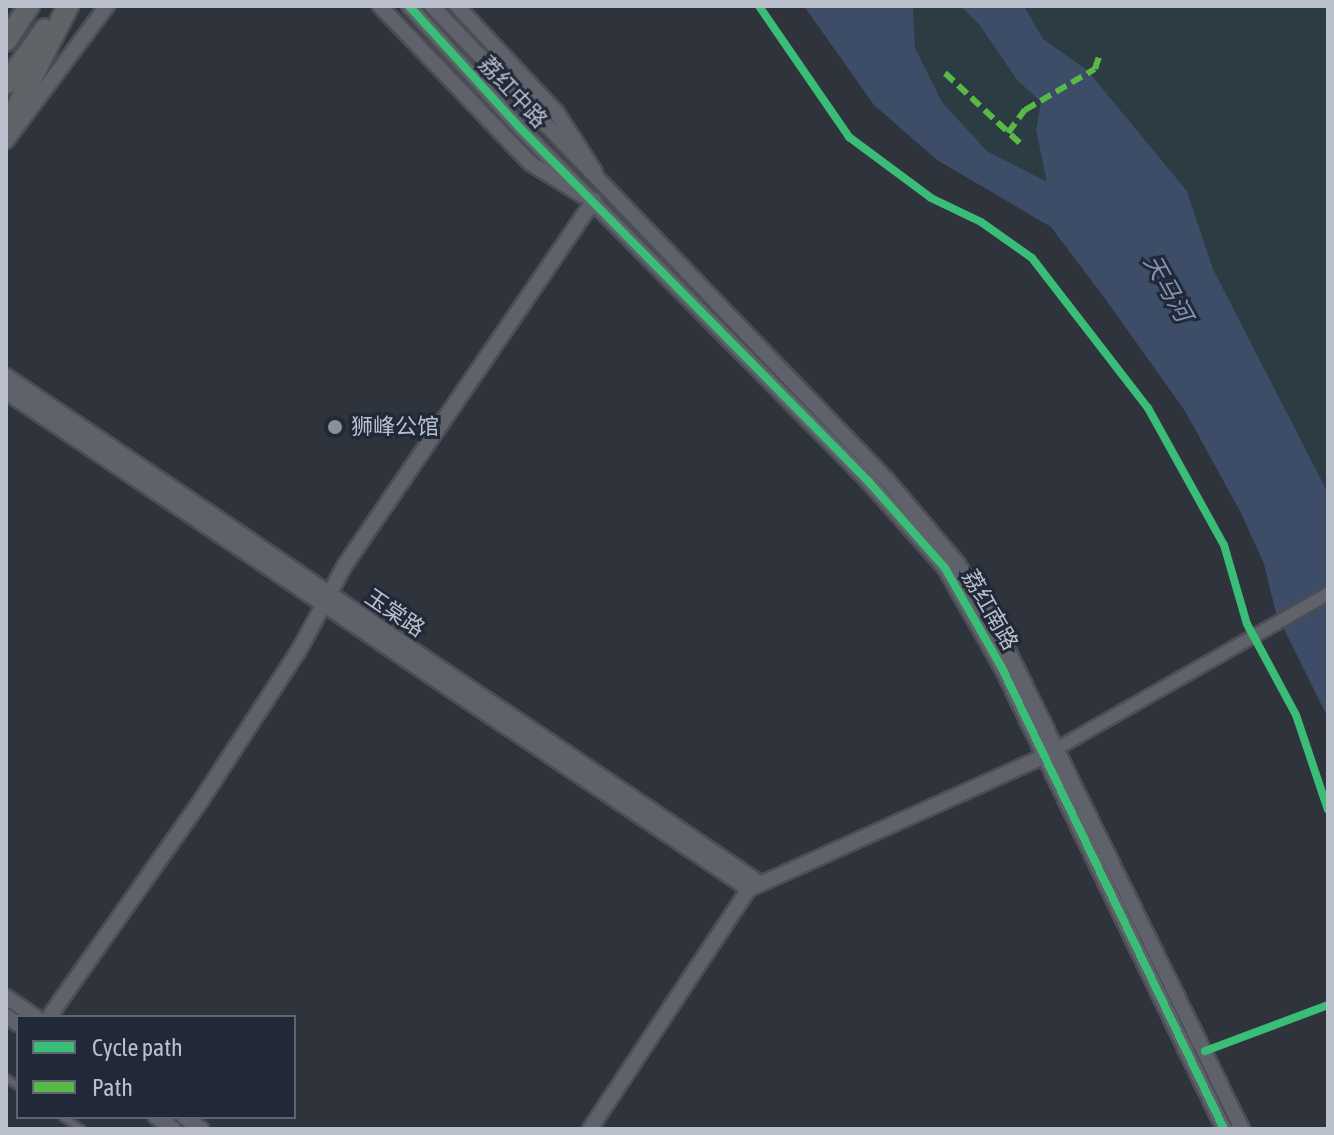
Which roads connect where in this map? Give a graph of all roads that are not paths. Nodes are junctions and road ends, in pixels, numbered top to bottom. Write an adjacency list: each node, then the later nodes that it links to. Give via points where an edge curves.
1 (16, 6): 9 (highway)
2 (29, 6): 10 (highway)
3 (66, 6): 11 (highway); 12 (highway)
4 (107, 6): 13 (street)
5 (380, 6): 15 (street, via 530,163)
6 (409, 6): 15 (street, 荔红中路)
7 (432, 6): 14 (street, 荔红中路)
8 (457, 6): 14 (street, via 573,133)
9 (6, 18)
10 (6, 41)
11 (6, 84)
12 (6, 129)
13 (6, 141)
14 (602, 187): 20 (street, 荔红南路, via 944,545 987,610)
15 (594, 200): 19 (street); 20 (street, 荔红南路, via 928,547 976,617)
16 (6, 376): 19 (street, 玉棠路)
17 (6, 392): 19 (street, 玉棠路)
18 (1328, 594): 20 (street)
19 (325, 601): 21 (street, 玉棠路); 24 (street, via 249,728)
20 (1051, 752): 21 (street); 26 (street, 荔红南路); 27 (street, 荔红南路)
21 (755, 887): 25 (street)
22 (6, 997): 23 (street)
23 (33, 1015)
24 (50, 1015)
25 (590, 1129)
26 (1224, 1129)
27 (1242, 1129)

